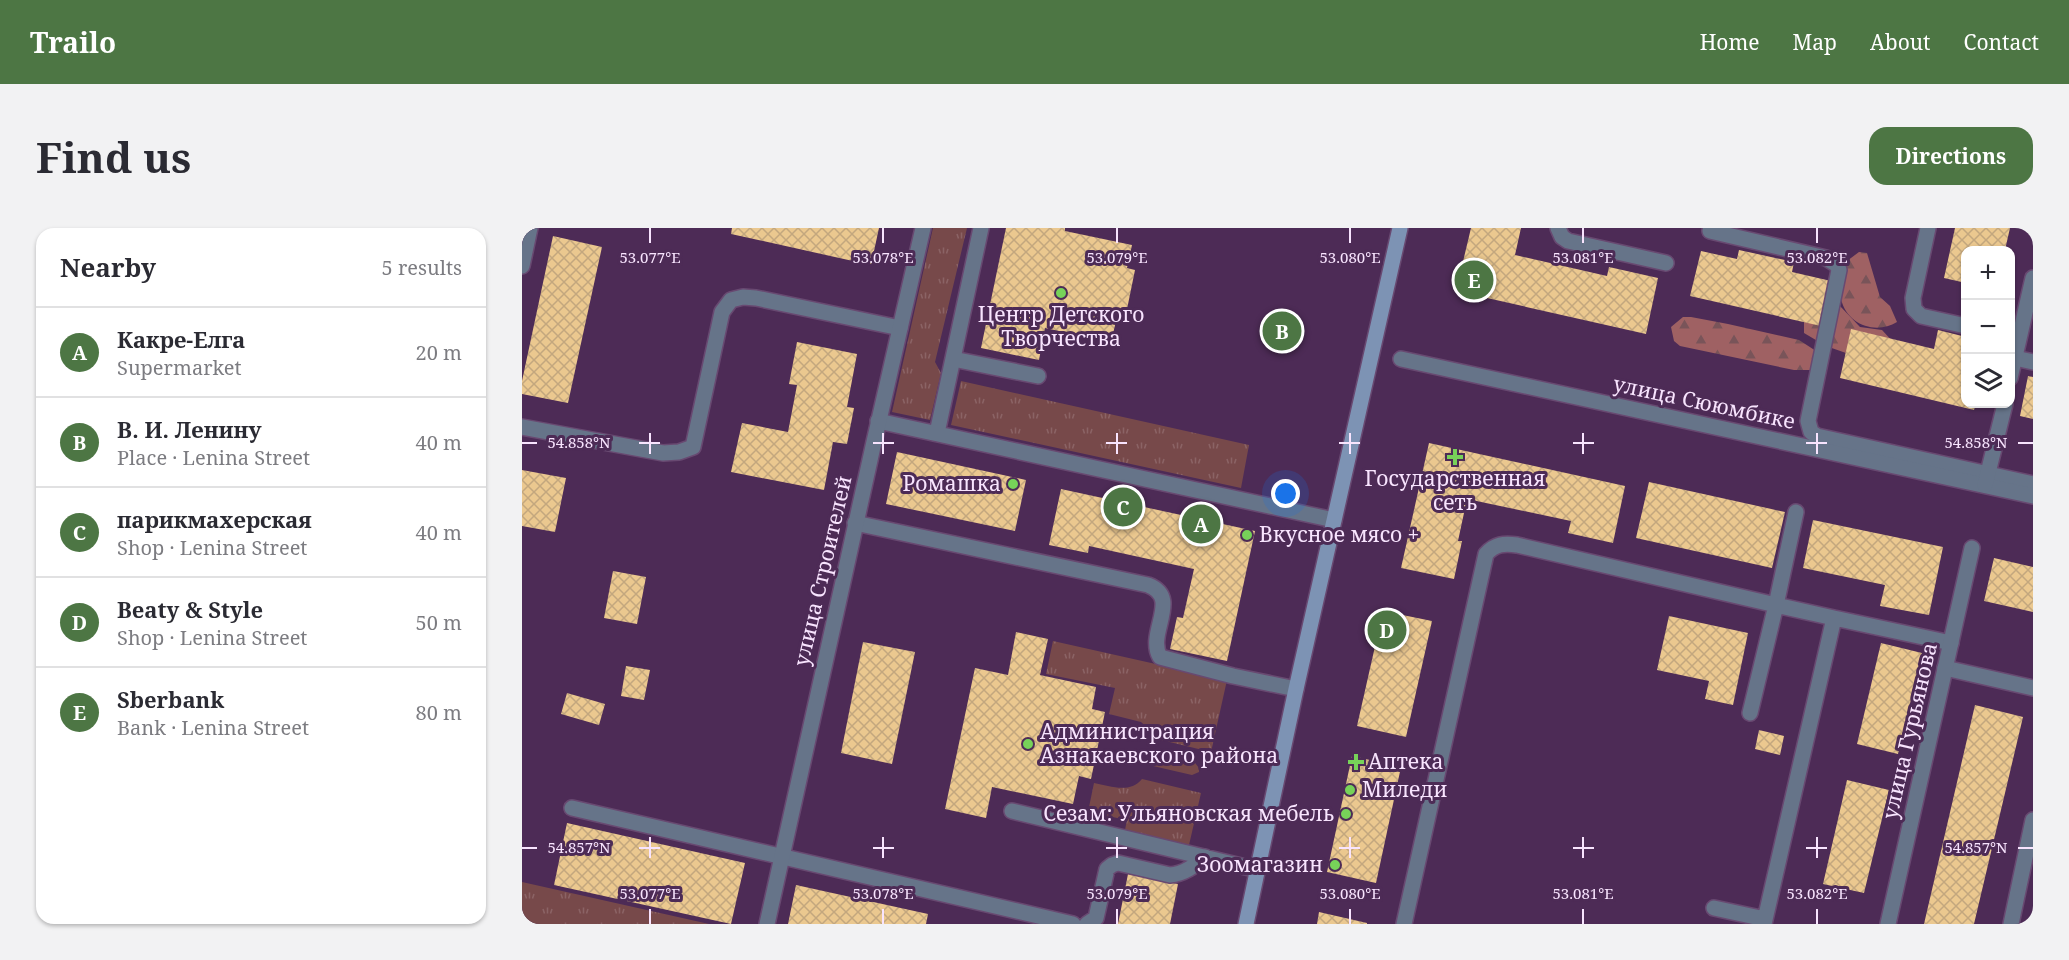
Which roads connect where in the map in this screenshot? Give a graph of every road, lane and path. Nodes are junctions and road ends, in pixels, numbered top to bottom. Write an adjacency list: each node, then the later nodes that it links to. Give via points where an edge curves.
1 (530, 228): 9 (street)
2 (923, 228): 12 (street, улица Строителей)
3 (981, 228): 15 (street)
4 (1400, 228): 27 (main road)
5 (1557, 228): 8 (street, via 1568,241)
6 (1928, 228): 11 (street, via 1912,298 1914,309 1921,316)
7 (1710, 231): 23 (street, via 1826,258 1837,265 1808,421 1811,432)
8 (1666, 263)
9 (522, 266)
10 (2033, 278): 13 (street)
11 (1961, 325)
12 (900, 328): 20 (street, улица Строителей); 21 (street, via 756,297 731,300 722,312 693,447 663,453)
13 (2015, 337)
14 (2015, 358): 17 (street)
15 (953, 359): 18 (street); 22 (street)
16 (1401, 359): 23 (street, улица Сююмбике)
17 (2033, 362)
18 (1038, 376)
19 (2004, 408): 23 (street)
20 (878, 421): 22 (street); 28 (street, улица Строителей)
21 (522, 427)
22 (937, 433): 27 (street)
23 (1987, 479): 24 (street); 25 (street, улица Сююмбике)
24 (2033, 484)
25 (2033, 496)
26 (1796, 512): 30 (street)
27 (1334, 520): 35 (main road)
28 (855, 523): 35 (street, via 1148,585 1161,593 1163,601 1155,645 1160,657); 40 (street, улица Строителей)
29 (1972, 548): 32 (street, улица Гурьянова)
30 (1776, 604): 31 (street); 36 (street); 49 (street, via 1516,545 1505,543 1491,548 1486,554)
31 (1834, 618): 32 (street); 44 (street)
32 (1951, 643): 33 (street, улица Гурьянова)
33 (1945, 668): 34 (street); 50 (street, улица Гурьянова)
34 (2033, 688)
35 (1296, 689): 42 (main road)
36 (1750, 712)
37 (572, 808): 40 (street)
38 (1012, 811): 41 (street)
39 (2033, 819): 51 (street)
40 (783, 856): 45 (street, улица Строителей); 46 (street)
41 (1205, 857): 42 (street); 47 (street, via 1191,868 1170,875 1112,865 1107,869 1096,918)
42 (1258, 870): 48 (main road)
43 (1714, 908): 44 (street)
44 (1765, 922)
45 (767, 924)
46 (1073, 924)
47 (1087, 924)
48 (1246, 924)
49 (1404, 924)
50 (1888, 924)
51 (2011, 924)

